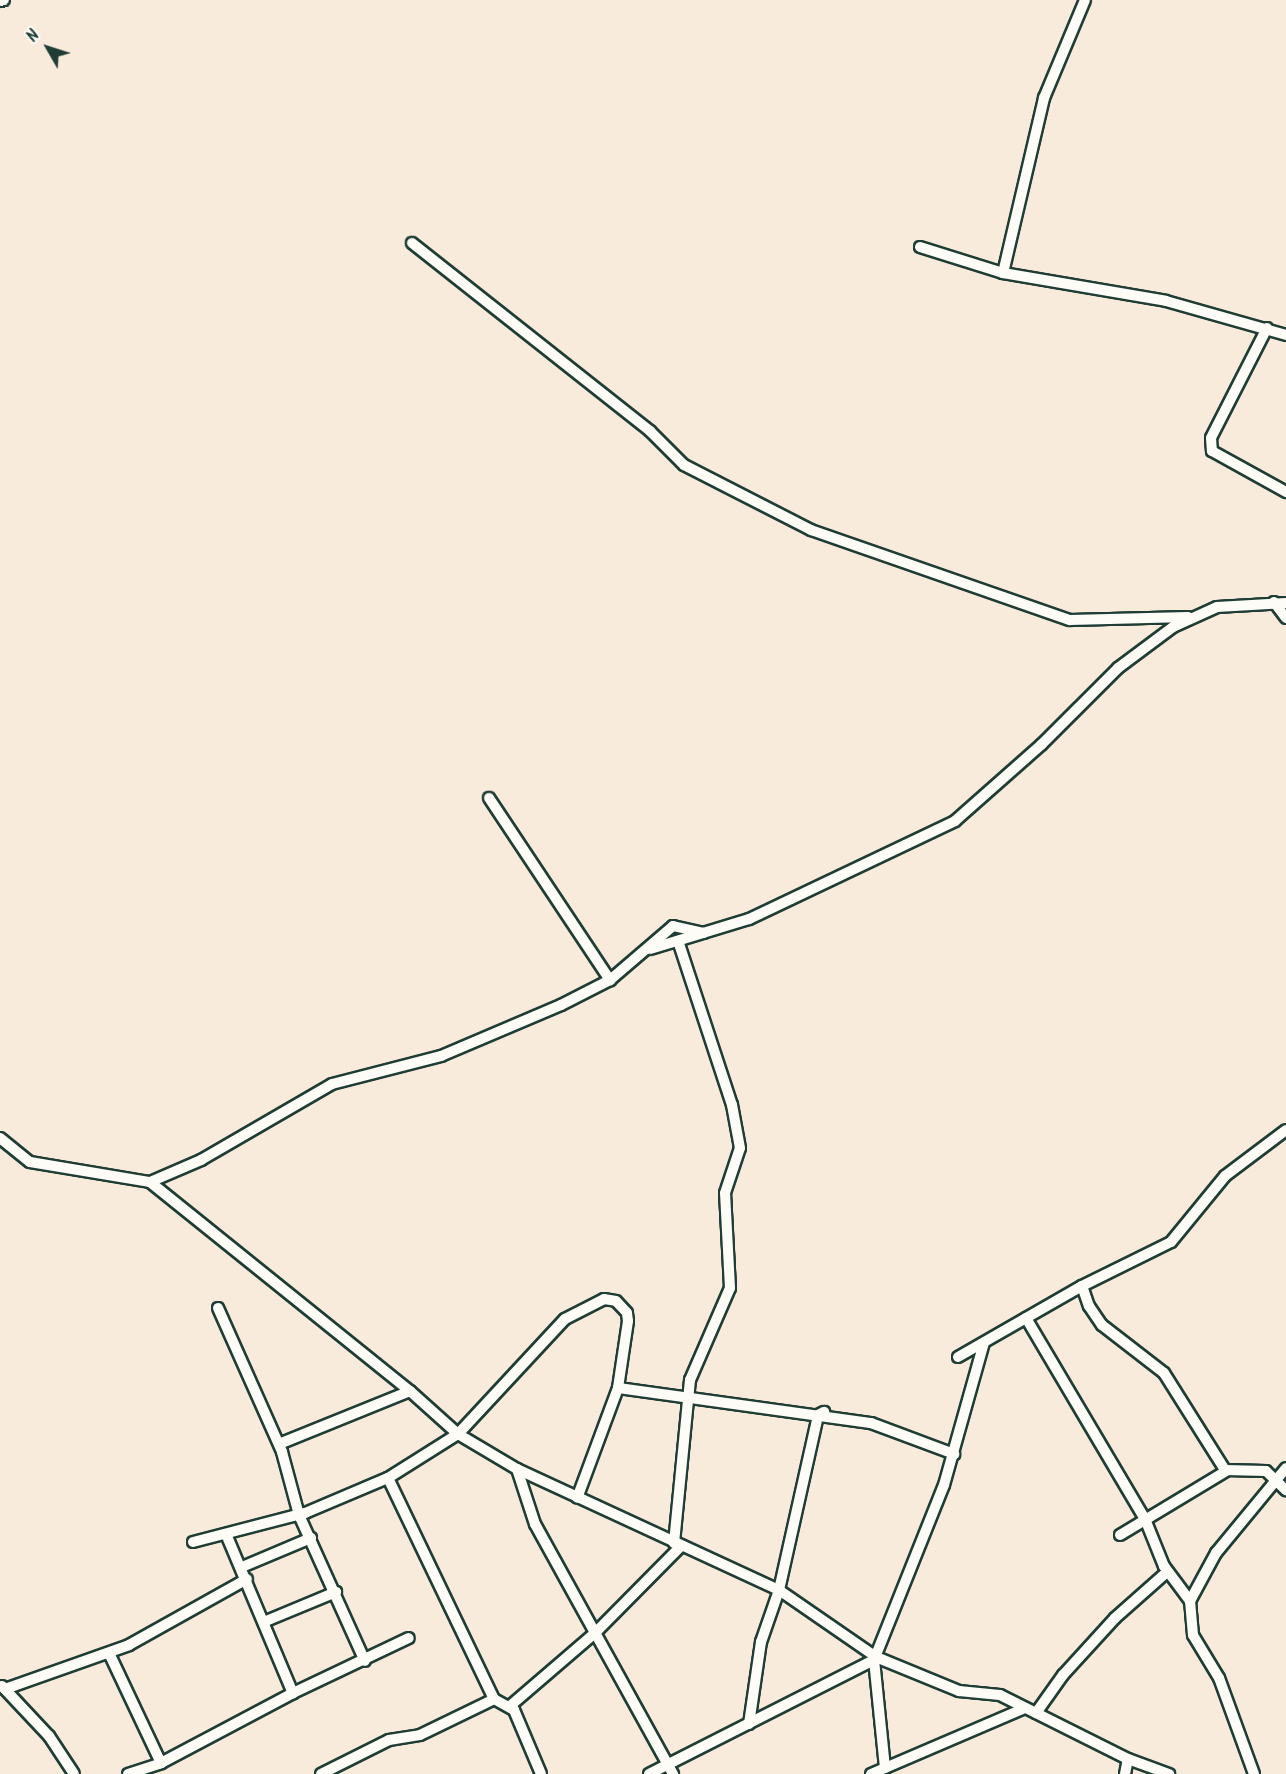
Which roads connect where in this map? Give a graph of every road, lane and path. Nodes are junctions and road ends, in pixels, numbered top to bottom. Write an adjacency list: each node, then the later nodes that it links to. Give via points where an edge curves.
1 (1085, 0): 4 (street, via 1040,114)
2 (412, 243): 10 (street, via 650,432 684,465 811,530 1070,620)
3 (920, 247): 4 (street)
4 (1003, 273): 5 (street, via 1166,301)
5 (1267, 328): 6 (street); 7 (street, via 1211,438 1212,451)
6 (1286, 335)
7 (1286, 492)
8 (1274, 603): 9 (street); 10 (street, via 1217,607); 11 (street)
9 (1286, 603)
10 (1195, 616): 13 (street, via 1173,627 1118,668 963,817 792,900)
11 (1286, 618)
12 (489, 798): 16 (street)
13 (703, 933): 14 (street); 15 (street, via 673,926)
14 (678, 941): 15 (street); 27 (street, via 732,1105 740,1148 725,1193 730,1288 694,1370)
15 (650, 949): 16 (street)
16 (610, 980): 19 (street, via 441,1056 332,1084 201,1160)
17 (1286, 1130): 20 (street, via 1225,1176 1171,1242)
18 (2, 1144): 19 (street, via 42,1166)
19 (150, 1182): 26 (street)
20 (1082, 1286): 22 (street); 34 (street, via 1102,1325 1164,1373)
21 (218, 1308): 30 (street)
22 (1026, 1318): 23 (street); 40 (street)
23 (984, 1342): 24 (street); 31 (street)
24 (958, 1357)
25 (618, 1388): 27 (street); 29 (street, via 627,1313 616,1301 604,1299 565,1319); 38 (street)
26 (410, 1391): 29 (street); 30 (street)
27 (688, 1398): 28 (street); 45 (street)
28 (821, 1414): 31 (street, via 871,1423); 49 (street)
29 (458, 1434): 32 (street); 35 (street)
30 (279, 1444): 39 (street)
31 (954, 1455): 56 (street)
32 (517, 1468): 38 (street); 53 (street, via 535,1524)
33 (1286, 1468): 36 (street)
34 (1226, 1471): 36 (street, via 1266,1471); 40 (street)
35 (388, 1478): 39 (street); 60 (street)
36 (1276, 1480): 37 (street); 51 (street, via 1216,1553)
37 (1286, 1490)
38 (577, 1498): 45 (street)
39 (299, 1515): 41 (street); 43 (street)
40 (1145, 1519): 42 (street); 47 (street)
41 (226, 1534): 44 (street); 46 (street)
42 (1120, 1535)
43 (311, 1538): 46 (street); 50 (street)
44 (193, 1542)
45 (678, 1544): 49 (street); 53 (street)
46 (242, 1567): 48 (street)
47 (1167, 1572): 51 (street); 63 (street, via 1115,1618 1063,1675)
48 (247, 1579): 52 (street); 55 (street)
49 (779, 1590): 56 (street); 64 (street, via 761,1642)
50 (336, 1592): 52 (street); 57 (street)
51 (1190, 1601): 78 (street, via 1193,1635 1221,1683)
52 (266, 1622): 59 (street)
53 (594, 1633): 61 (street); 67 (street)
54 (409, 1638): 57 (street)
55 (109, 1653): 58 (street); 66 (street)
56 (875, 1658): 62 (street, via 959,1691 995,1694); 64 (street); 68 (street)
57 (365, 1661): 59 (street)
58 (2, 1687): 69 (street, via 49,1736)
59 (293, 1693): 66 (street)
60 (494, 1699): 61 (street); 71 (street, via 420,1735 389,1740)
61 (510, 1706): 72 (street)
62 (1023, 1708): 63 (street); 68 (street)
63 (1036, 1713): 65 (street)
64 (749, 1724): 67 (street)
65 (1128, 1759): 76 (street); 77 (street)
66 (161, 1762): 70 (street)
67 (667, 1763): 73 (street); 74 (street)
68 (885, 1768): 75 (street)
69 (74, 1774)
70 (128, 1774)
71 (321, 1774)
72 (541, 1774)
73 (649, 1774)
74 (673, 1774)
75 (871, 1774)
76 (1125, 1774)
77 (1169, 1774)
78 (1254, 1774)

